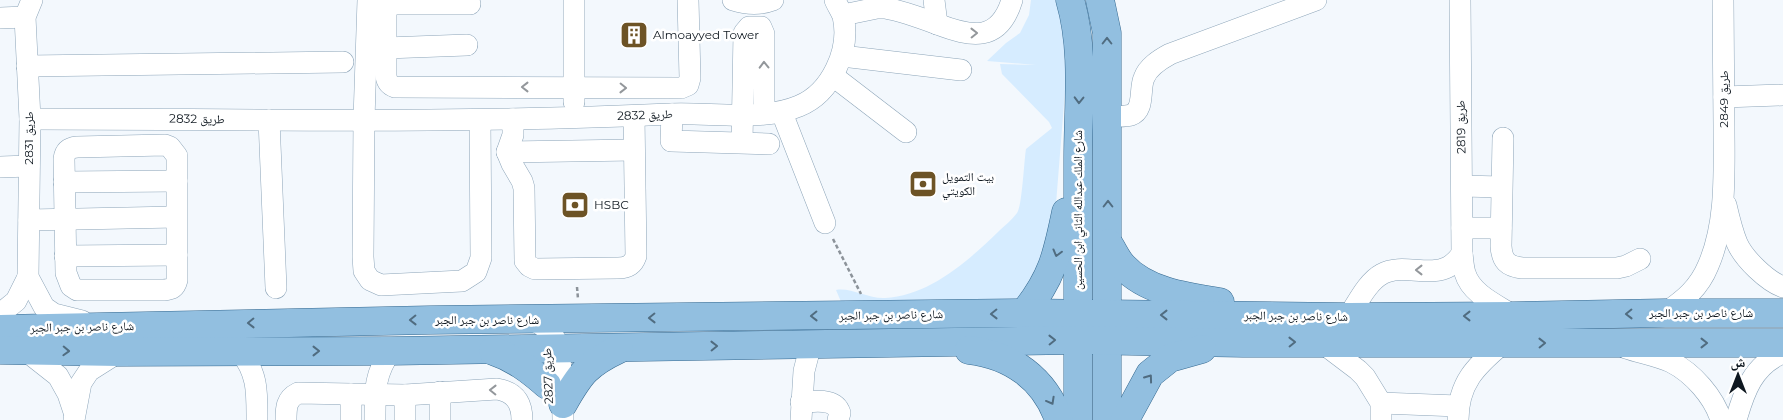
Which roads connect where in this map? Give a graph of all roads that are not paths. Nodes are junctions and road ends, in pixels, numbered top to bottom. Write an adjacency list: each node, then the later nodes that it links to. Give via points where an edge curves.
1 (574, 0): 25 (street)
2 (688, 0): 25 (street, one-way to 2, via 680,88 688,85)
3 (733, 0): 4 (street, via 756,4)
4 (773, 0)
5 (934, 0): 17 (street)
6 (1012, 0): 17 (street, one-way to 6, via 984,33 1004,19)
7 (1070, 0): 45 (main road, شارع الملك عبدالله الثاني ابن الحسين, one-way to 45, via 1080,78)
8 (1100, 0): 32 (main road, one-way to 8, via 1107,32)
9 (1316, 0): 32 (street, via 1161,59 1144,77 1136,112 1126,116)
10 (1460, 0): 50 (street, طريق 2819)
11 (1723, 0): 27 (street, طريق 2849)
12 (380, 1): 13 (street); 19 (street); 35 (street)
13 (470, 4)
14 (29, 9): 16 (street); 21 (street, طريق 2831)
15 (839, 9): 17 (street, via 865,23); 22 (street)
16 (0, 18)
17 (928, 27)
18 (467, 45): 19 (street)
19 (386, 48): 24 (street, via 386,76 390,85)
20 (343, 62): 21 (street)
21 (27, 66): 34 (street, طريق 2831)
22 (837, 66): 23 (street); 28 (street, طريق 2832, via 814,97 802,105); 39 (street)
23 (961, 70)
24 (438, 87): 25 (street, one-way to 24); 37 (street)
25 (574, 87): 33 (street)
26 (1783, 95): 27 (street)
27 (1724, 97): 52 (street, طريق 2849)
28 (773, 113): 30 (street, طريق 2832); 30 (street, one-way to 30, via 764,34 761,27 753,26 744,32); 56 (street)
29 (672, 114): 30 (street, طريق 2832); 31 (street, طريق 2832); 42 (street, via 671,141)
30 (743, 114): 42 (street)
31 (634, 116): 33 (street, طريق 2832); 44 (street)
32 (1108, 116): 59 (main road, one-way to 32)
33 (574, 117): 40 (street, طريق 2832)
34 (30, 119): 36 (street, طريق 2832); 46 (street, طريق 2831)
35 (364, 119): 36 (street, طريق 2832); 37 (street, طريق 2832); 38 (street, via 364,270 370,280 381,285 462,281 476,272 481,258)
36 (269, 120): 66 (street)
37 (438, 120): 38 (street, طريق 2832)
38 (480, 120): 40 (street, طريق 2832)
39 (906, 132)
40 (510, 133): 44 (street); 44 (street, via 512,164 524,188 525,260 534,269 630,266 636,256)
41 (1503, 138): 51 (street)
42 (742, 142): 43 (street)
43 (769, 144)
44 (634, 150)
45 (1078, 154): 70 (main road, one-way to 70, via 1056,259 1043,287); 75 (main road, شارع الملك عبدالله الثاني ابن الحسين)
46 (29, 166): 47 (street); 55 (street, طريق 2831)
47 (0, 167)
48 (177, 181): 49 (street); 49 (street, via 177,156 165,145 70,148 65,154); 53 (street)
49 (64, 182): 54 (street)
50 (1462, 186): 51 (street); 57 (street, طريق 2819)
51 (1501, 187): 58 (street)
52 (1724, 198): 65 (street, طريق 2849, via 1738,246 1758,271); 67 (street, طريق 2849, via 1708,266 1684,301)
53 (176, 217): 54 (street); 61 (street)
54 (64, 219): 55 (street); 62 (street)
55 (29, 220): 64 (street, طريق 2831)
56 (826, 224)
57 (1462, 228): 58 (street); 60 (street, طريق 2819)
58 (1501, 228): 63 (street, via 1502,255 1514,267 1617,268)
59 (1108, 243): 71 (main road, via 1121,265 1147,284 1191,298); 76 (main road)
60 (1462, 254): 72 (street, طريق 2819, via 1464,272 1471,286); 73 (street, one-way to 73, via 1444,269 1397,270 1380,274)
61 (177, 255): 62 (street); 62 (street, via 177,280 171,290 77,290 67,280)
62 (65, 256)
63 (1640, 259)
64 (28, 277): 69 (street, طريق 2831, via 16,300); 74 (street, طريق 2831, via 44,307 54,314)
65 (1783, 287)
66 (276, 288)
67 (1665, 313): 68 (main road, شارع ناصر بن جبر الجبر); 72 (main road, شارع ناصر بن جبر الجبر, one-way to 72)
68 (1783, 313)
69 (0, 314)
70 (1024, 314): 75 (main road, شارع ناصر بن جبر الجبر); 78 (main road, شارع ناصر بن جبر الجبر, one-way to 78, via 872,315)
71 (1300, 316): 73 (main road, شارع ناصر بن جبر الجبر); 76 (main road, شارع ناصر بن جبر الجبر, one-way to 76)
72 (1514, 316): 73 (main road, شارع ناصر بن جبر الجبر, one-way to 73)
73 (1348, 317)
74 (100, 326): 77 (main road, شارع ناصر بن جبر الجبر); 78 (main road, شارع ناصر بن جبر الجبر, one-way to 74)
75 (1078, 327): 76 (main road, شارع ناصر بن جبر الجبر); 80 (main road, شارع ناصر بن جبر الجبر, one-way to 75); 112 (main road, شارع الملك عبدالله الثاني ابن الحسين)
76 (1108, 327): 81 (main road, شارع ناصر بن جبر الجبر); 113 (main road)
77 (0, 329)
78 (552, 334): 86 (main road, شارع ناصر بن جبر الجبر); 87 (main road, شارع ناصر بن جبر الجبر); 97 (street, طريق 2827)
79 (1320, 342): 81 (main road, شارع ناصر بن جبر الجبر, one-way to 79); 85 (main road, شارع ناصر بن جبر الجبر); 98 (street, via 1365,377)
80 (898, 343): 84 (main road, شارع ناصر بن جبر الجبر); 111 (main road, one-way to 111, via 976,351 1010,362 1032,376 1042,387)
81 (1243, 343): 114 (main road, one-way to 81, via 1150,374 1170,358)
82 (1609, 343): 83 (main road, شارع ناصر بن جبر الجبر, one-way to 83); 85 (main road, شارع ناصر بن جبر الجبر, one-way to 82); 115 (street, via 1671,362 1690,375 1718,409)
83 (1783, 343)
84 (800, 344): 86 (main road, شارع ناصر بن جبر الجبر, one-way to 84); 101 (street, via 794,366)
85 (1502, 344): 100 (street, via 1467,379)
86 (620, 348): 97 (main road, via 590,366)
87 (484, 349): 90 (main road, شارع ناصر بن جبر الجبر); 97 (main road, via 502,354 533,372)
88 (12, 350): 91 (main road, شارع ناصر بن جبر الجبر, one-way to 91); 102 (street, via 58,376 68,394)
89 (240, 351): 90 (main road, شارع ناصر بن جبر الجبر, one-way to 90); 91 (main road, شارع ناصر بن جبر الجبر); 103 (street, via 255,378)
90 (391, 351): 95 (street, via 379,371)
91 (119, 352): 102 (street, via 89,371 81,383)
92 (1783, 353): 116 (street, via 1760,367 1748,384)
93 (440, 392): 96 (street); 108 (street); 109 (street, one-way to 93, via 519,402 506,391)
94 (351, 394): 95 (street); 104 (street, via 298,393 287,402); 105 (street)
95 (375, 394): 96 (street); 106 (street)
96 (405, 395): 107 (street)
97 (556, 407)
98 (1381, 412): 99 (street)
99 (1419, 412): 100 (street)
100 (1458, 413)
101 (799, 414): 110 (street, via 830,402 840,413)
102 (74, 416)
103 (257, 420)
104 (286, 420)
105 (351, 420)
106 (375, 420)
107 (405, 420)
108 (440, 420)
109 (522, 420)
110 (838, 420)
111 (1059, 420)
112 (1078, 420)
113 (1108, 420)
114 (1125, 420)
115 (1721, 420)
116 (1736, 420)

